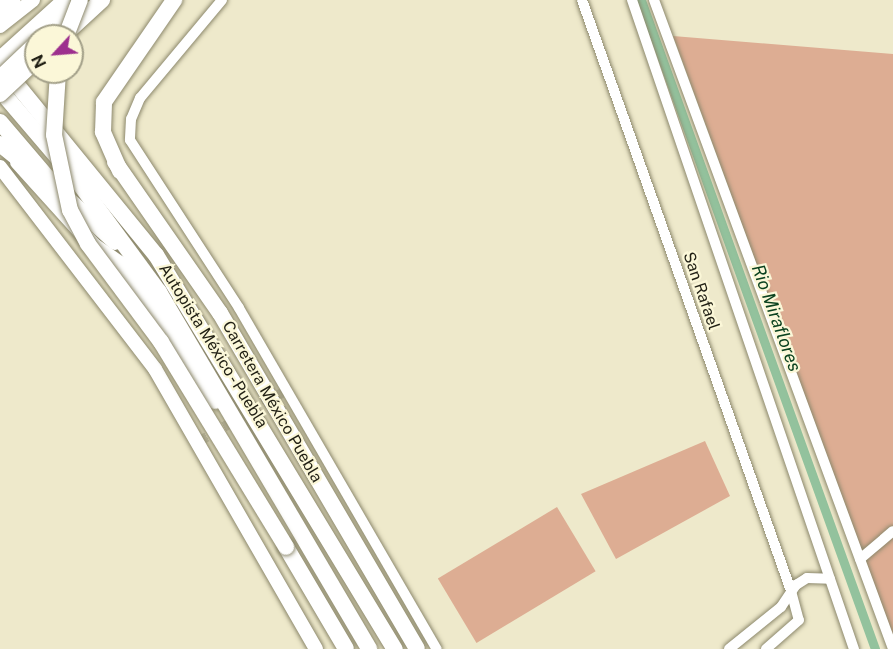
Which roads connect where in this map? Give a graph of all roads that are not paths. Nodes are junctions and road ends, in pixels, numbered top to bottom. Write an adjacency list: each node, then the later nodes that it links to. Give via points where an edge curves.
1 (80, 0): 12 (highway, bridge)
2 (86, 0): 13 (highway)
3 (102, 0): 14 (highway)
4 (174, 0): 26 (highway, via 106,95 101,122)
5 (222, 0): 46 (street, via 141,98 131,119 130,140 239,308)
6 (582, 0): 40 (street, San Rafael)
7 (632, 0): 39 (street)
8 (654, 0): 38 (street)
9 (24, 2): 11 (highway); 15 (main road)
10 (59, 4): 16 (main road)
11 (0, 10)
12 (61, 24)
13 (63, 24)
14 (69, 24)
15 (0, 26)
16 (0, 58)
17 (24, 59): 20 (highway, bridge)
18 (0, 64): 29 (highway, Autopista México - Puebla)
19 (24, 71): 22 (highway, bridge)
20 (0, 78)
21 (57, 84): 42 (highway, bridge, via 54,135 70,210 88,244 161,342)
22 (0, 92): 32 (highway, Autopista México - Puebla)
23 (0, 122): 28 (highway)
24 (0, 144): 25 (highway)
25 (18, 162): 28 (highway); 31 (highway)
26 (115, 162): 30 (highway); 33 (highway, Carretera México Puebla)
27 (0, 167): 41 (main road, via 155,369)
28 (44, 172): 32 (highway)
29 (124, 209): 30 (highway); 34 (highway, Autopista México - Puebla)
30 (159, 241): 33 (highway); 34 (highway)
31 (94, 246): 35 (highway, via 120,264 153,310); 36 (highway)
32 (134, 257): 35 (highway, Autopista México - Puebla)
33 (209, 296): 45 (highway, Carretera México Puebla)
34 (204, 327): 44 (highway, Autopista México - Puebla)
35 (190, 344): 36 (highway, Autopista México - Puebla)
36 (242, 434): 43 (highway, Autopista México - Puebla)
37 (893, 531): 38 (street)
38 (860, 559): 50 (street)
39 (830, 579): 40 (street, via 807,578); 49 (street)
40 (791, 591): 47 (street, via 781,607); 48 (street, San Rafael, via 799,620)
41 (316, 649)
42 (346, 649)
43 (369, 649)
44 (395, 649)
45 (417, 649)
46 (437, 649)
47 (729, 649)
48 (766, 649)
49 (854, 649)
50 (893, 649)

